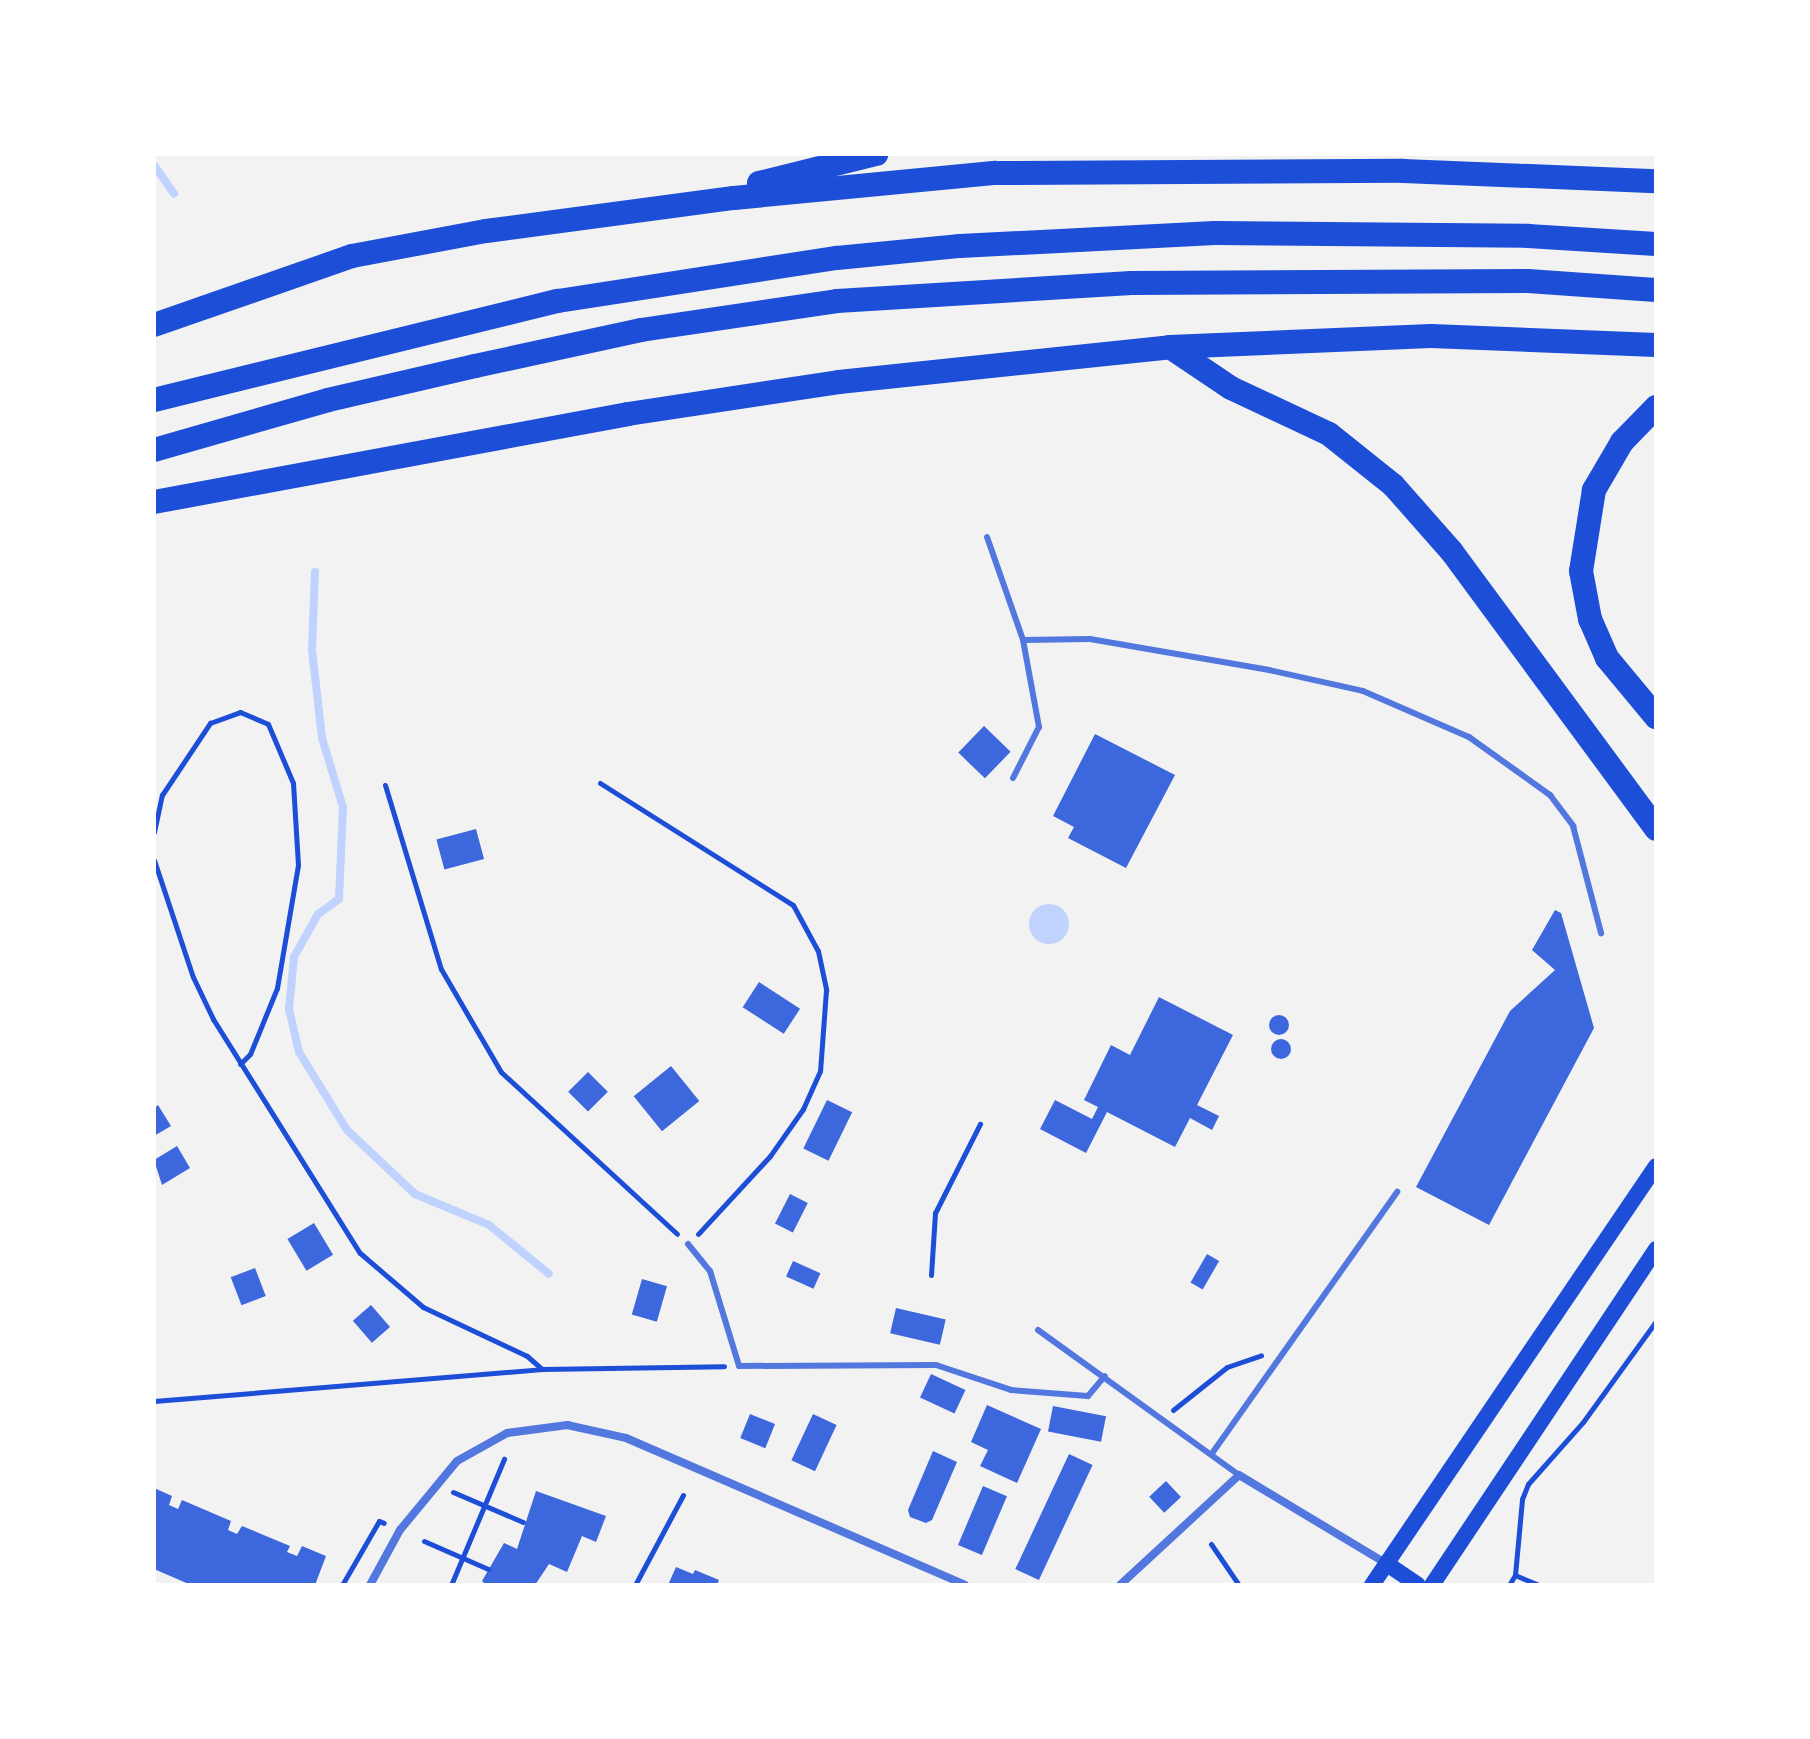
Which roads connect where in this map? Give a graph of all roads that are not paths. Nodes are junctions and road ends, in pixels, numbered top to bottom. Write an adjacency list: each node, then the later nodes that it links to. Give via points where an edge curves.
1 (876, 154): 5 (highway, via 748,185)
2 (1384, 154): 3 (highway)
3 (1403, 171): 4 (highway); 5 (highway, via 996,173)
4 (1656, 181)
5 (734, 198): 8 (highway, via 486,231 352,256)
6 (1656, 244): 11 (highway, via 1528,236 1215,233 837,258 558,301)
7 (1656, 290): 13 (highway, via 1528,281 1131,283 837,301 641,330 505,359 328,400)
8 (154, 325)
9 (1656, 345): 10 (highway, via 1431,336)
10 (1170, 347): 14 (highway, via 839,382 628,414); 19 (highway, via 1231,388 1329,434 1393,485 1452,552)
11 (154, 400)
12 (1656, 407): 17 (highway, via 1622,442 1594,490 1581,571 1590,619 1607,658)
13 (154, 450)
14 (154, 502)
15 (987, 537): 16 (lane)
16 (1023, 640): 18 (lane, via 1039,727); 20 (lane, via 1090,639 1269,670 1363,691 1469,737 1550,795 1573,826)
17 (1656, 717)
18 (1013, 778)
19 (1656, 829)
20 (1601, 933)
21 (1656, 1166): 29 (main road)
22 (1397, 1192): 27 (lane)
23 (688, 1244): 26 (lane, via 710,1271 739,1366 936,1365 1011,1390 1088,1396)
24 (1656, 1249): 35 (main road)
25 (1038, 1330): 26 (lane)
26 (1105, 1376): 27 (lane)
27 (1213, 1452): 28 (lane)
28 (1239, 1475): 29 (street); 32 (street)
29 (1387, 1564): 33 (main road); 34 (main road)
30 (370, 1585): 31 (street, via 400,1530 457,1461 484,1441 507,1433 567,1425 626,1438)
31 (965, 1585)
32 (1120, 1585)
33 (1372, 1585)
34 (1418, 1585)
35 (1432, 1585)

